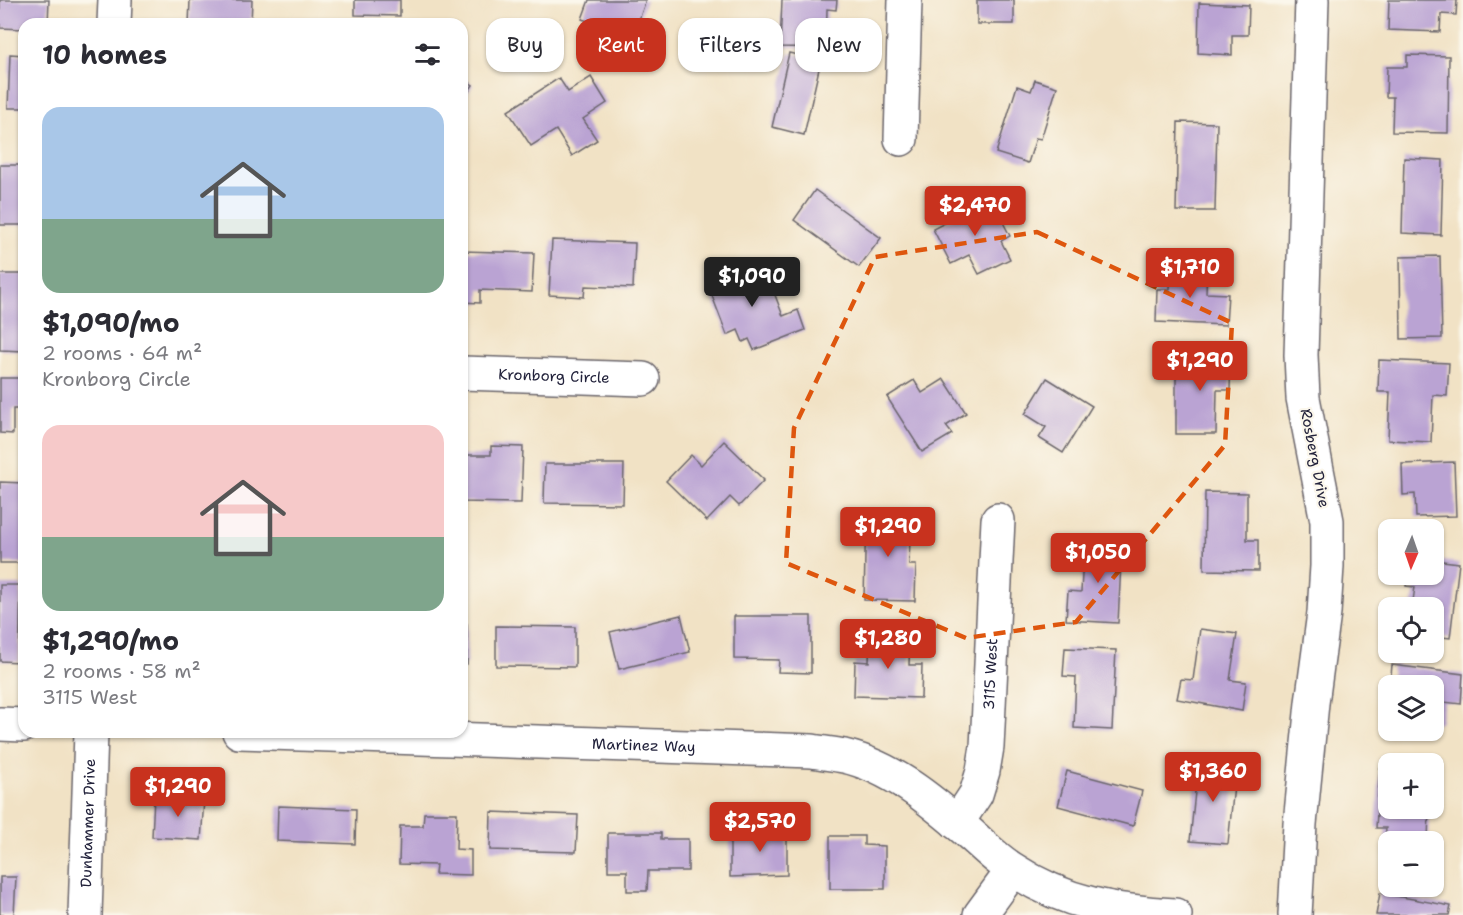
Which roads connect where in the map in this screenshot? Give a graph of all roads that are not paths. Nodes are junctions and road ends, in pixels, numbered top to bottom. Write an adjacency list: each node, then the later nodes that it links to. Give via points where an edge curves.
1 (115, 0): 4 (street)
2 (905, 0): 5 (street)
3 (1311, 0): 18 (street, Rosberg Drive, via 1302,355 1305,408 1327,520 1328,566 1300,824)
4 (114, 18)
5 (901, 139)
6 (468, 373): 7 (street, Kronborg Circle)
7 (644, 380)
8 (998, 520): 13 (street, 3115 West, via 984,771 976,794)
9 (0, 724): 10 (street)
10 (18, 725)
11 (91, 738): 15 (street, Dunhammer Drive)
12 (420, 738): 13 (street, Martinez Way, via 813,751 845,756 877,768 915,790)
13 (957, 823): 14 (street, Martinez Way)
14 (1013, 870): 16 (street); 17 (street, Martinez Way, via 1081,902 1118,911)
15 (85, 915)
16 (980, 915)
17 (1175, 915)
18 (1295, 915)

